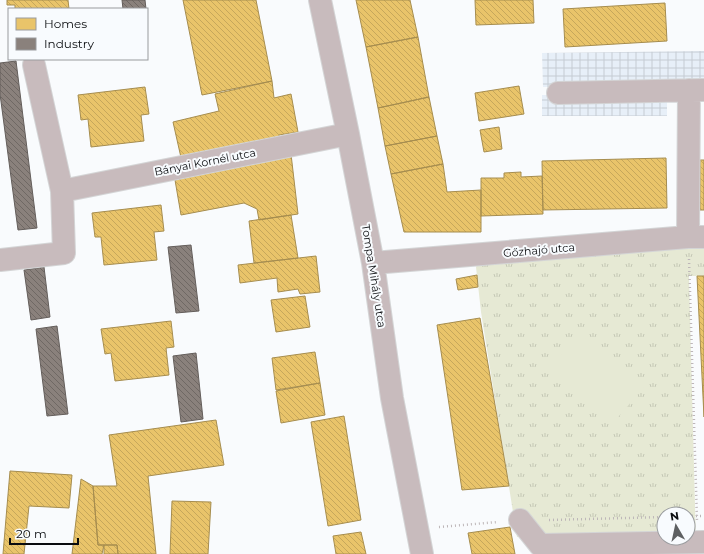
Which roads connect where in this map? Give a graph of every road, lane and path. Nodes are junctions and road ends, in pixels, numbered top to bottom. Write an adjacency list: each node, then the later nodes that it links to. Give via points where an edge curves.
1 (320, 0): 5 (street, Tompa Mihály utca)
2 (34, 65): 6 (street)
3 (697, 90): 4 (street); 7 (street)
4 (558, 93)
5 (348, 134): 6 (street, Bányai Kornél utca); 9 (street, Tompa Mihály utca)
6 (62, 191): 8 (street, via 64,252)
7 (696, 237): 9 (street, Gőzhajó utca); 10 (path)
8 (0, 260)
9 (373, 263): 14 (street, Tompa Mihály utca, via 392,398)
10 (697, 516): 11 (path); 13 (path)
11 (704, 516)
12 (520, 520): 13 (street, via 540,545)
13 (700, 543)
14 (422, 554)

